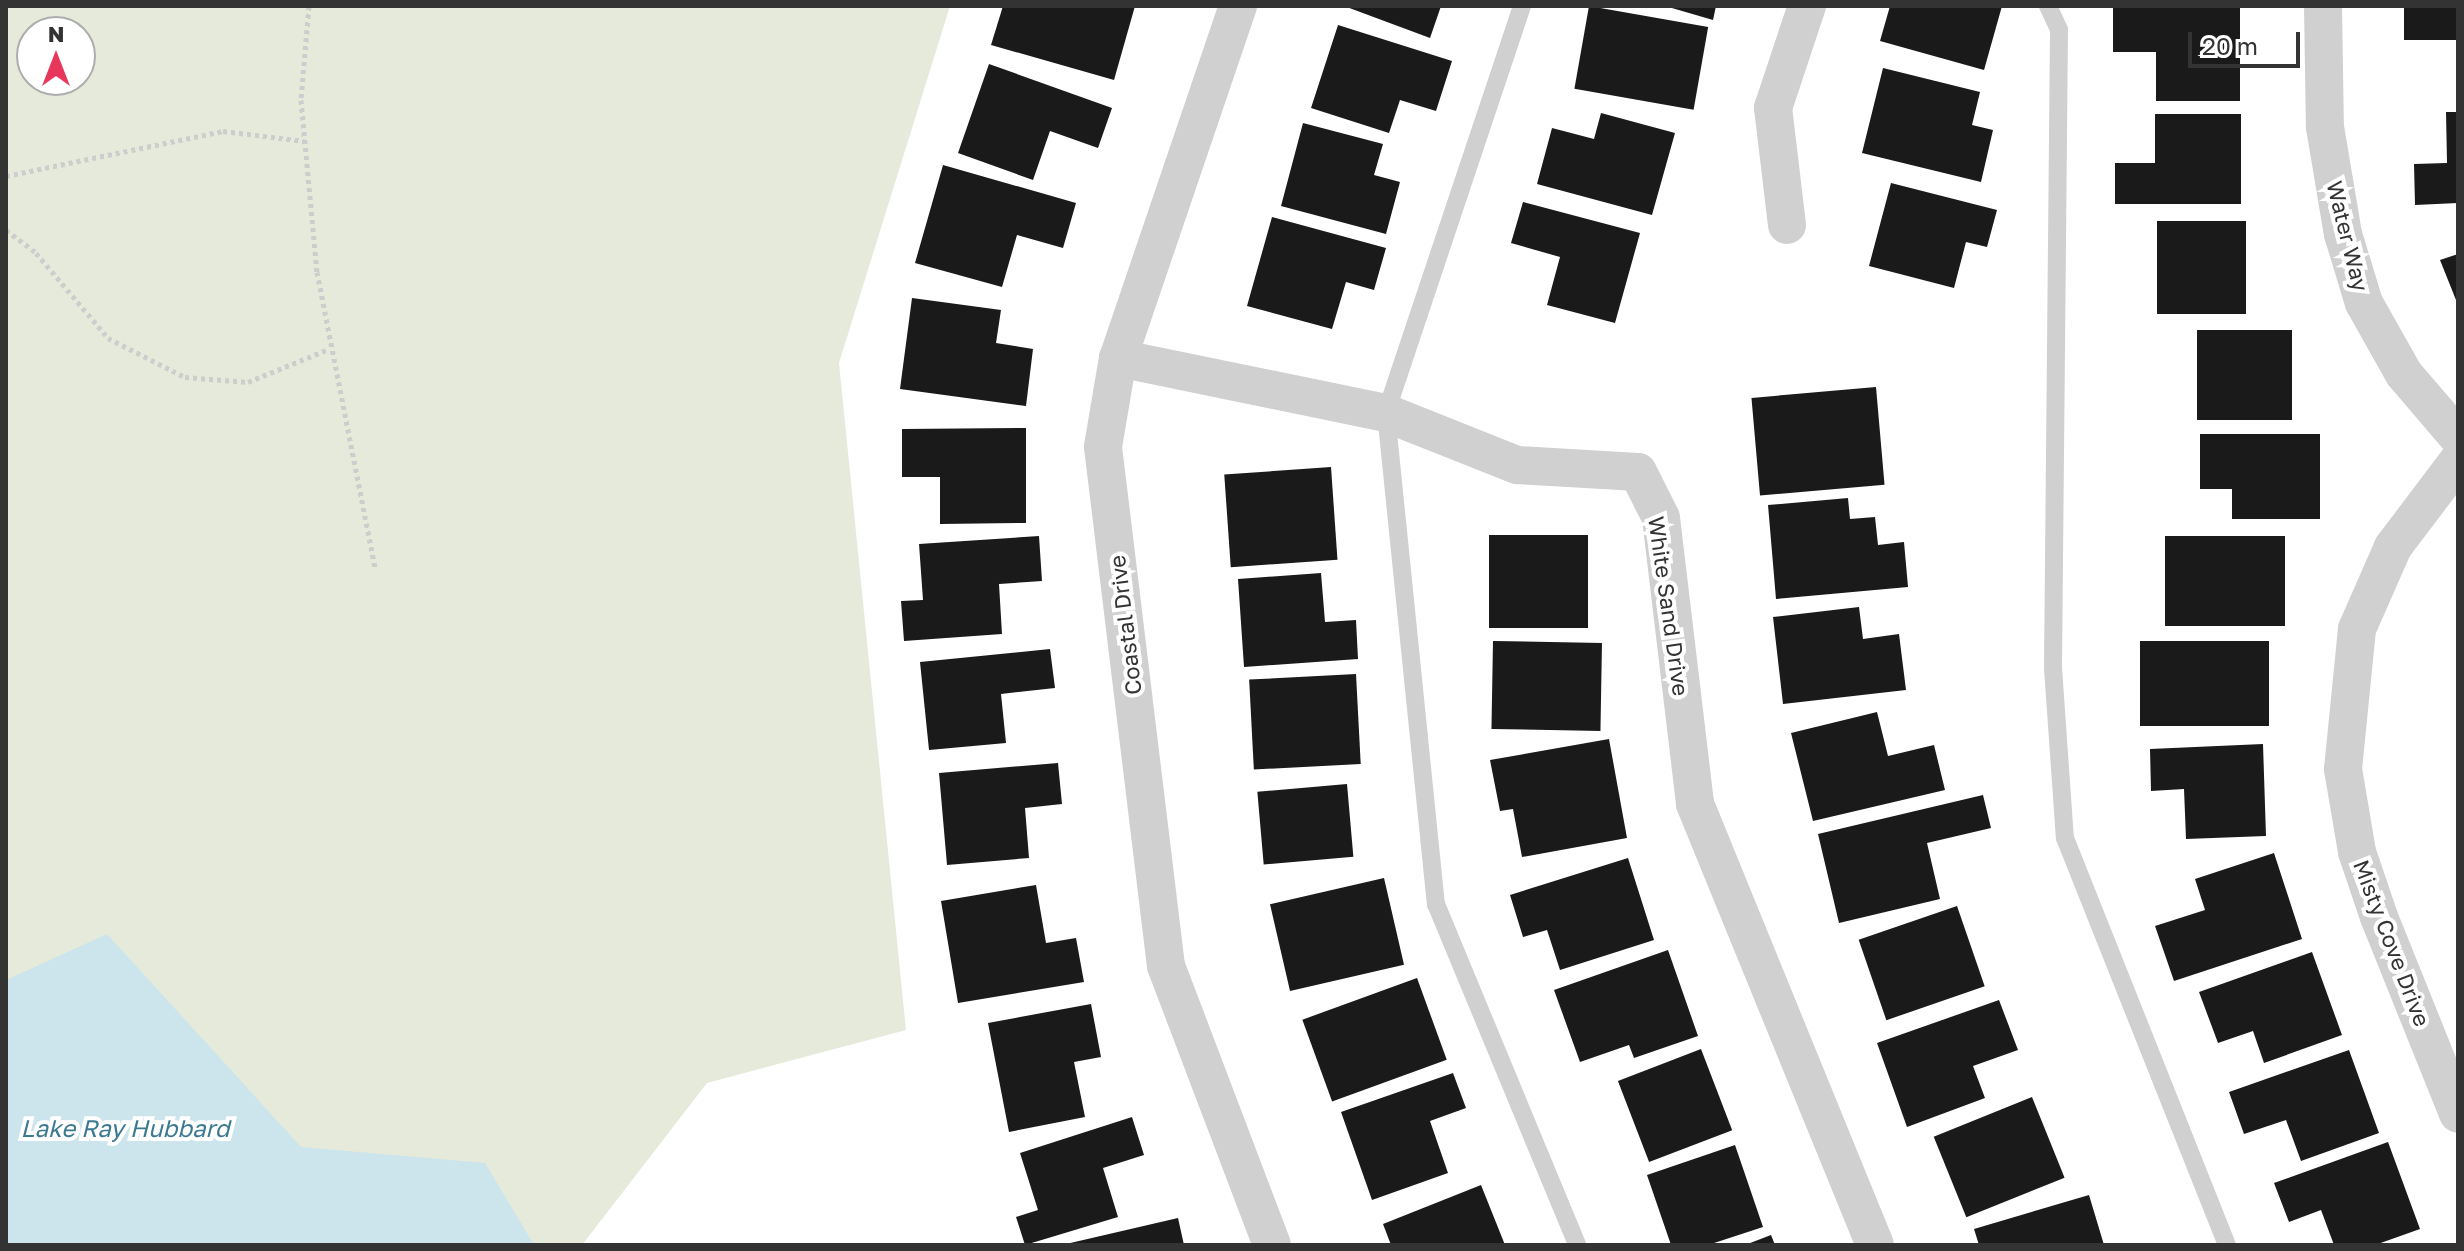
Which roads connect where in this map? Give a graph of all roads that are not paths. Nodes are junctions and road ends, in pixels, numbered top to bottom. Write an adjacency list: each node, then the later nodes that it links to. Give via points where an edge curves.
1 (1238, 6): 7 (street, Coastal Drive)
2 (1522, 6): 8 (lane)
3 (1807, 6): 6 (street, via 1773,108)
4 (2048, 6): 15 (lane, via 2059,30 2053,668 2065,838)
5 (2323, 6): 9 (street, Water Way, via 2325,127 2343,234 2364,303 2404,374)
6 (1787, 225)
7 (1118, 358): 8 (street, White Sand Drive); 12 (street, Coastal Drive, via 1103,447 1166,966)
8 (1386, 413): 13 (lane, via 1436,904); 14 (street, White Sand Drive, via 1517,465 1638,472 1661,518 1695,804)
9 (2458, 437)
10 (2458, 461): 11 (street, Misty Cove Drive, via 2393,547 2357,629 2343,769 2370,891)
11 (2458, 1114)
12 (1272, 1245)
13 (1577, 1245)
14 (1875, 1245)
15 (2227, 1245)

